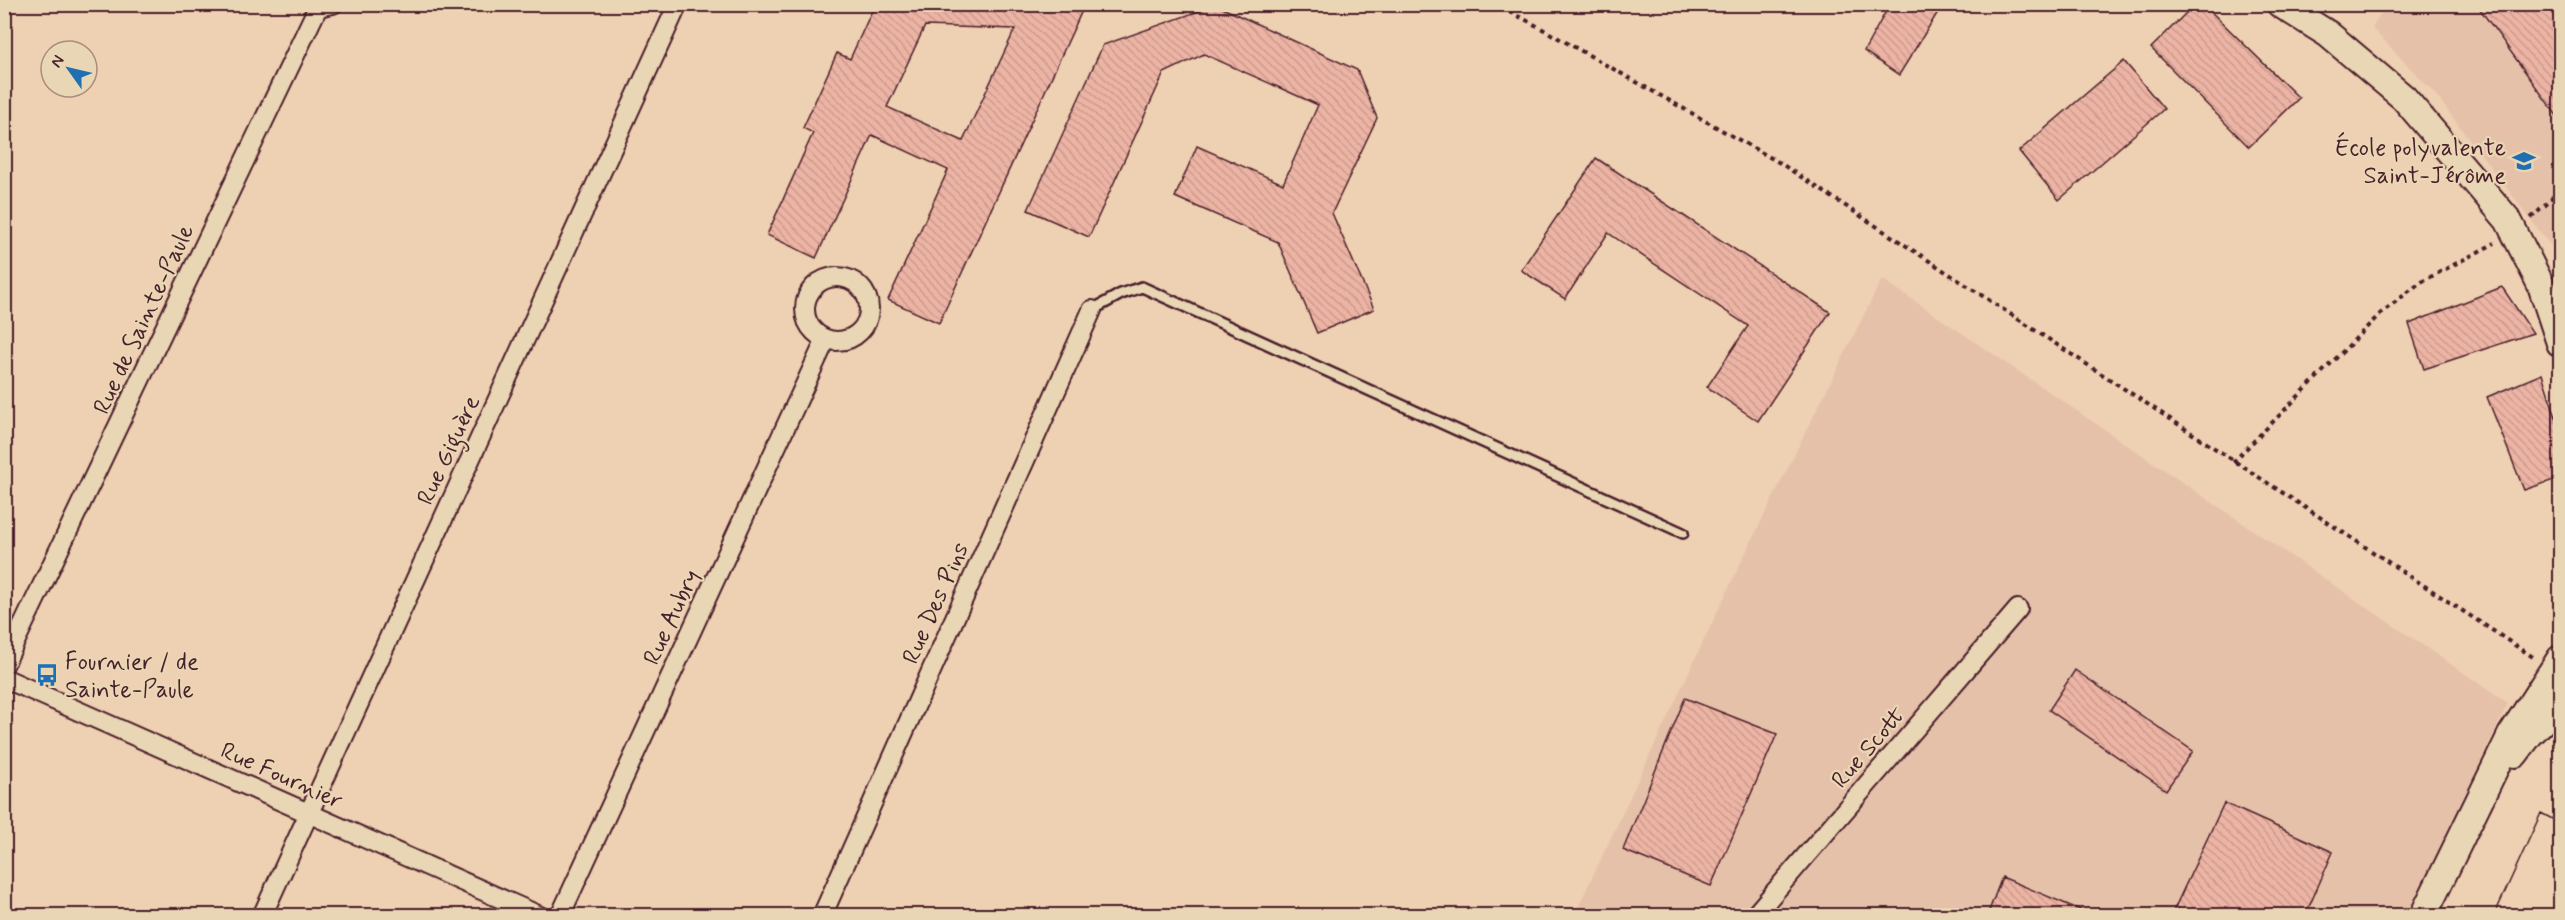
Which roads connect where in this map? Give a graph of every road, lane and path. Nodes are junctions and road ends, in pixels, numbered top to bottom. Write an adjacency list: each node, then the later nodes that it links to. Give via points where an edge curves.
1 (333, 4): 14 (street, Rue de Sainte-Paule, via 318,7)
2 (678, 4): 18 (street, Rue Giguère)
3 (1492, 4): 10 (path, via 1780,163)
4 (2280, 4): 6 (street, via 2328,34 2404,98)
5 (2560, 182): 6 (path, via 2551,200)
6 (2514, 232): 9 (street, via 2541,285); 10 (path, via 2421,282 2380,313)
7 (1092, 310): 11 (lane, via 1142,287); 22 (street, Rue Des Pins)
8 (826, 339): 21 (street, Rue Aubry)
9 (2560, 343)
10 (2233, 462): 13 (path)
11 (1683, 533)
12 (2018, 609): 23 (street, Rue Scott)
13 (2556, 664): 17 (street, via 2511,735)
14 (4, 665)
15 (4, 678): 18 (street, Rue Fournier)
16 (2560, 703): 17 (street, via 2530,734)
17 (2482, 797): 24 (street)
18 (309, 813): 19 (street, Rue Giguère); 20 (street, Rue Fournier)
19 (262, 915)
20 (540, 915)
21 (560, 915)
22 (822, 915)
23 (1754, 915)
24 (2423, 915)

